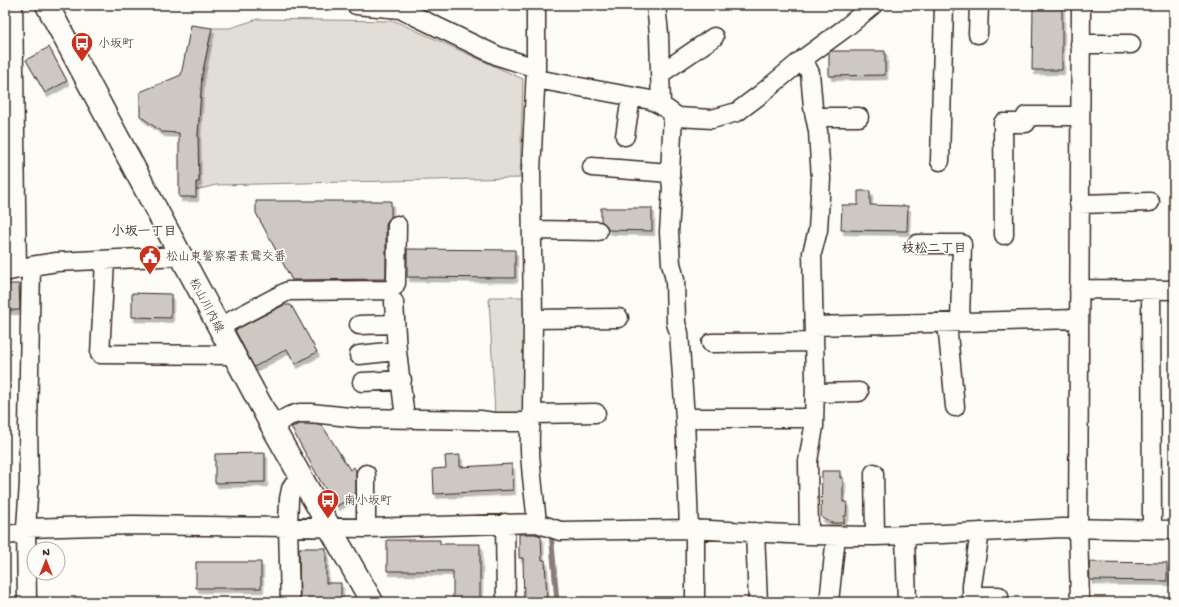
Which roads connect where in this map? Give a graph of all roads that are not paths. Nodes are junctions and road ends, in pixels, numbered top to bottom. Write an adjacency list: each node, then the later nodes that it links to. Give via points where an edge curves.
1 (13, 5): 35 (street)
2 (47, 5): 33 (main road, 松山川内線)
3 (356, 5): 15 (street, via 400,9)
4 (536, 5): 15 (street)
5 (656, 5): 16 (street)
6 (873, 5): 14 (street)
7 (944, 5): 23 (street)
8 (979, 5): 10 (street)
9 (1081, 5): 12 (street)
10 (978, 34)
11 (714, 37): 16 (street)
12 (1080, 44): 13 (street); 19 (street)
13 (1131, 44)
14 (803, 60): 18 (street, via 737,112 712,119 678,117); 20 (street, via 810,73)
15 (536, 74): 17 (street); 29 (street, via 531,172)
16 (660, 74): 18 (street)
17 (631, 97): 18 (street, via 651,100); 22 (street)
18 (667, 109): 25 (street)
19 (1080, 116): 27 (street); 31 (street, via 1026,116 1026,123 1003,123)
20 (815, 117): 21 (street); 47 (street, via 821,179 818,230 812,253)
21 (859, 117)
22 (625, 136)
23 (940, 161)
24 (592, 166): 25 (street)
25 (670, 173): 60 (street, via 672,187 668,232)
26 (1150, 202): 27 (street)
27 (1079, 204): 36 (street)
28 (397, 224): 46 (street, via 394,287 388,290 288,291)
29 (532, 230): 30 (street); 41 (street)
30 (598, 231)
31 (1004, 235)
32 (917, 244): 43 (street, via 962,244)
33 (181, 256): 34 (street); 46 (main road, 松山川内線)
34 (104, 261): 35 (street, via 56,262); 50 (street, via 100,354)
35 (18, 269): 73 (street, via 28,427 29,483)
36 (1079, 289): 37 (street); 42 (street)
37 (1151, 290): 38 (street); 74 (street)
38 (1174, 290)
39 (394, 302): 44 (street)
40 (619, 318): 41 (street)
41 (533, 319): 59 (street)
42 (1078, 319): 43 (street); 71 (street)
43 (954, 322): 47 (street); 56 (street)
44 (395, 324): 45 (street); 49 (street)
45 (359, 326)
46 (219, 327): 50 (main road, 松山川内線)
47 (814, 334): 48 (street); 55 (street)
48 (711, 343)
49 (398, 351): 51 (street); 52 (street)
50 (234, 355): 62 (main road, 松山川内線)
51 (359, 355)
52 (402, 380): 53 (street); 58 (street)
53 (362, 382)
54 (859, 392): 55 (street)
55 (815, 393): 61 (street)
56 (955, 407)
57 (596, 413): 59 (street)
58 (405, 418): 59 (street, via 494,422); 62 (street, via 359,418 299,413)
59 (531, 418): 67 (street, via 531,462)
60 (685, 418): 61 (street); 72 (street)
61 (814, 418): 79 (street, via 808,461)
62 (272, 426): 65 (main road, 松山川内線)
63 (874, 473): 82 (street)
64 (366, 474): 70 (street)
65 (302, 479): 68 (street, via 291,490); 69 (main road, 松山川内線)
66 (505, 523): 67 (street); 70 (street); 88 (street)
67 (536, 523): 72 (street, via 560,531)
68 (288, 526): 69 (street); 73 (street, via 133,525); 86 (street)
69 (329, 527): 70 (street); 87 (main road, 松山川内線)
70 (366, 528)
71 (1078, 528): 74 (street); 77 (street); 93 (street)
72 (692, 529): 76 (street); 89 (street)
73 (26, 530): 78 (street); 85 (street)
74 (1152, 530): 75 (street)
75 (1174, 530)
76 (755, 532): 79 (street); 90 (street)
77 (980, 532): 80 (street); 84 (street)
78 (5, 534)
79 (809, 535): 81 (street)
80 (905, 535): 82 (street); 92 (street)
81 (836, 536): 82 (street); 91 (street)
82 (875, 536)
83 (999, 596): 84 (street)
84 (972, 599)
85 (27, 602)
86 (290, 602)
87 (372, 602)
88 (506, 602)
89 (695, 602)
90 (758, 602)
91 (829, 602)
92 (907, 602)
93 (1080, 602)

